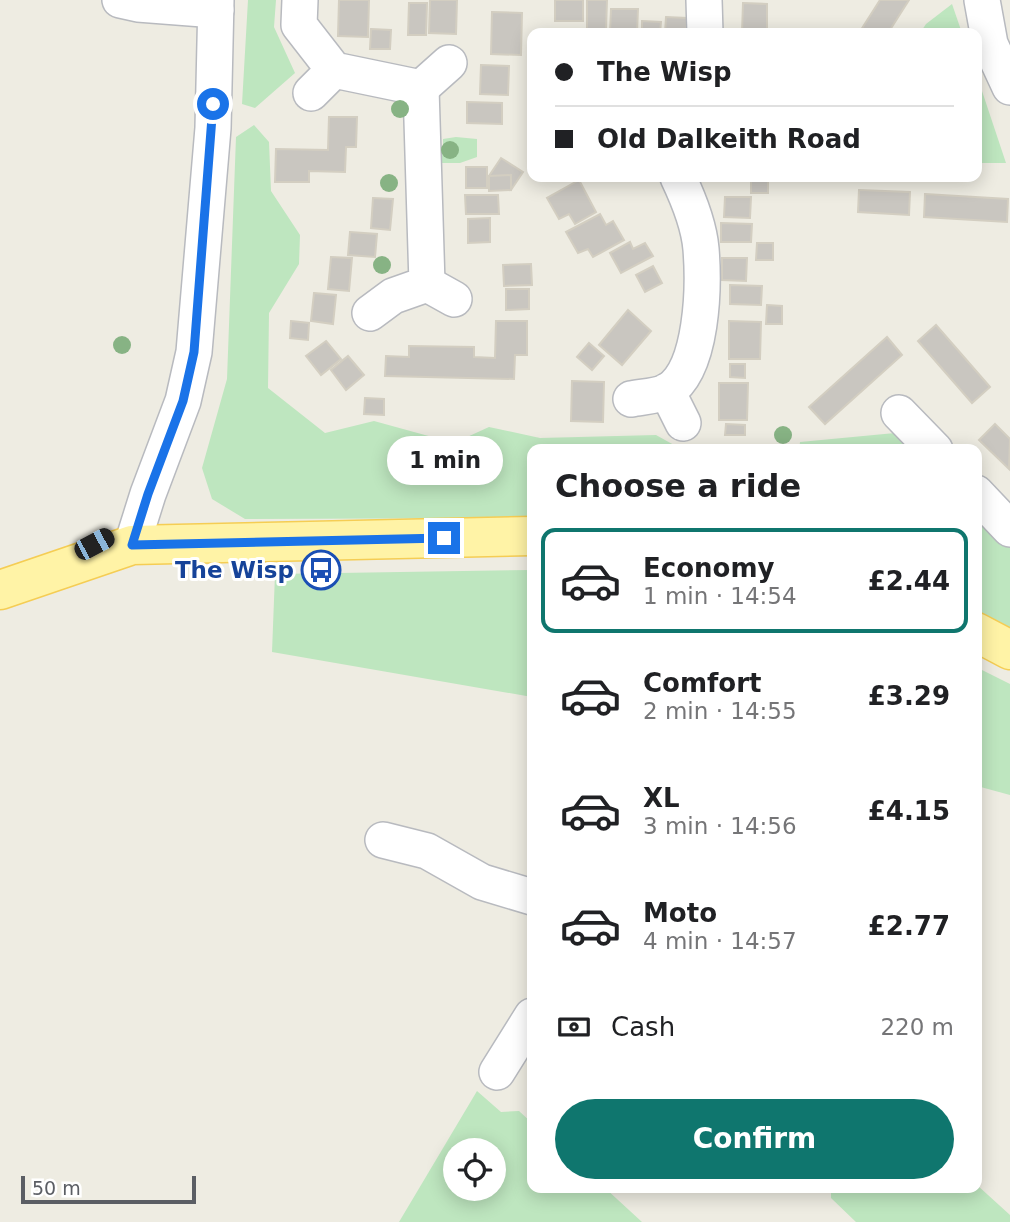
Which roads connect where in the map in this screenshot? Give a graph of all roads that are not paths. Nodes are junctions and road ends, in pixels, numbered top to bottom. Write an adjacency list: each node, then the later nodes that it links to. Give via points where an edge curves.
1 (120, 0): 5 (street)
2 (300, 0): 9 (street, via 299,25 323,82)
3 (704, 0): 6 (street)
4 (982, 0): 8 (street, via 990,44)
5 (216, 5): 18 (street, via 213,128 194,352 183,401)
6 (705, 28)
7 (449, 63): 9 (street)
8 (1010, 87)
9 (421, 88): 11 (street, via 441,291 393,296)
10 (680, 182): 12 (street, via 701,247 699,332 689,368)
11 (370, 313)
12 (667, 391): 13 (street); 15 (street)
13 (631, 399)
14 (900, 412): 16 (street)
15 (683, 423)
16 (929, 444)
17 (982, 500): 19 (street)
18 (144, 505): 21 (street); 22 (street, via 112,534 69,557)
19 (1010, 529)
20 (527, 536): 21 (main road)
21 (132, 545): 23 (main road)
22 (0, 583)
23 (0, 590)
24 (982, 635): 25 (main road)
25 (1010, 650)
26 (383, 840): 27 (street, via 427,851 482,882)
27 (527, 896)
28 (527, 1024): 29 (street)
29 (497, 1072)

